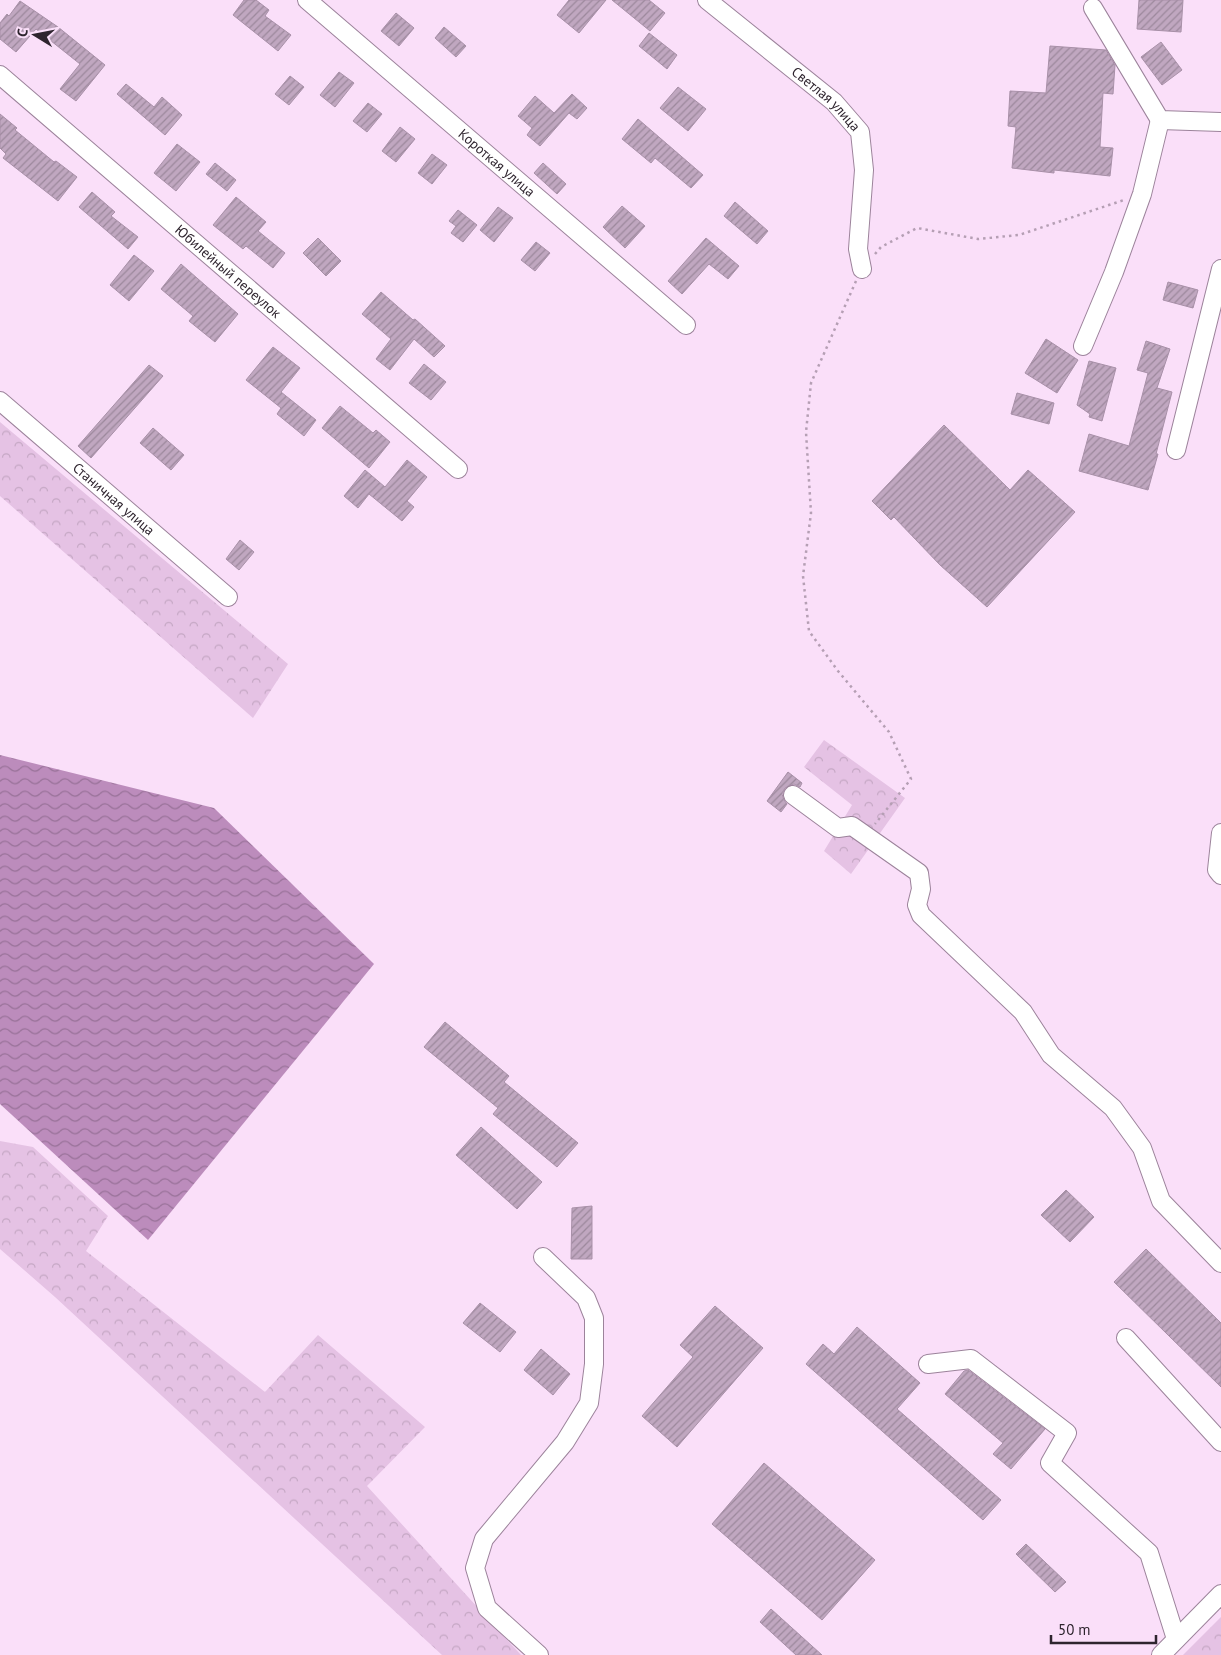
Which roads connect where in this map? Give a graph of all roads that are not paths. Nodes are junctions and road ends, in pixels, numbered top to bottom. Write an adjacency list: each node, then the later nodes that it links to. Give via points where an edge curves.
1 (307, 0): 9 (street, Короткая улица)
2 (707, 0): 7 (street, Светлая улица, via 834,102 860,132 864,170 858,250)
3 (1093, 8): 5 (street)
4 (0, 75): 13 (street, Юбилейный переулок)
5 (1160, 120): 6 (street); 10 (street, via 1142,194)
6 (1221, 122)
7 (862, 269)
8 (1221, 269): 12 (street)
9 (686, 325)
10 (1083, 346)
11 (0, 401): 14 (street, Станичная улица)
12 (1176, 450)
13 (458, 469)
14 (228, 597)
15 (793, 795): 19 (street, via 838,828 852,826 919,873 921,889 917,905 921,915 1024,1012 1051,1055 1113,1108 1142,1148 1161,1201)
16 (1221, 833): 17 (street, via 1217,870)
17 (1221, 875)
18 (543, 1256): 25 (street, via 586,1298 594,1318 594,1364 589,1403 565,1442 484,1539 475,1568 487,1608)
19 (1221, 1263)
20 (1126, 1338): 22 (street)
21 (928, 1364): 24 (street, via 971,1359 1067,1433 1050,1463 1149,1553)
22 (1221, 1442)
23 (1221, 1594): 24 (street)
24 (1176, 1639): 26 (street)
25 (539, 1655)
26 (1161, 1655)

